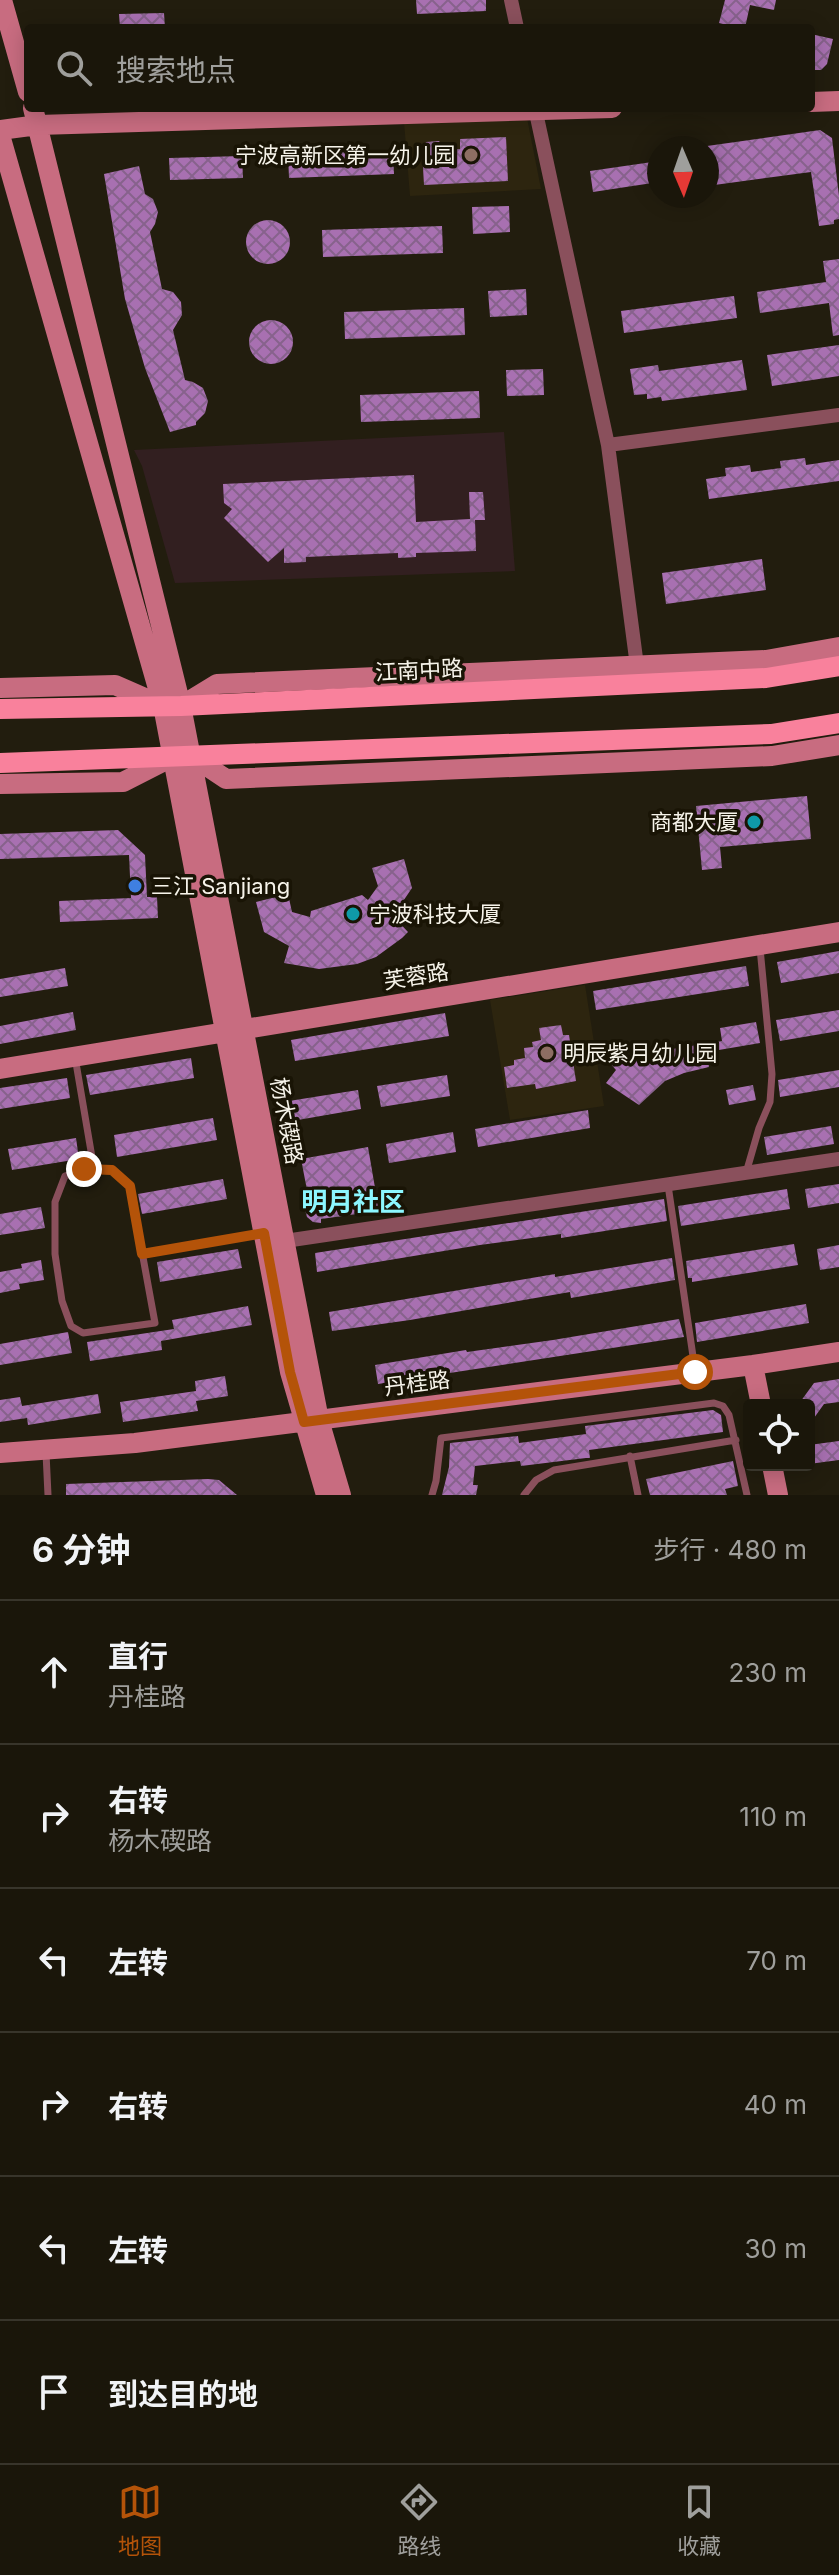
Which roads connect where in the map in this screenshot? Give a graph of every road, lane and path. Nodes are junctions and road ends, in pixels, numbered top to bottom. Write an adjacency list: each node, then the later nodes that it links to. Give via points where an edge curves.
1 (2, 0): 4 (street)
2 (511, 0): 3 (street)
3 (516, 24)
4 (24, 78)
5 (839, 101): 6 (street)
6 (815, 102)
7 (348, 112): 9 (street)
8 (536, 112): 12 (street)
9 (35, 117): 10 (street); 17 (street)
10 (0, 133): 17 (street)
11 (839, 415): 12 (street)
12 (608, 445): 14 (street)
13 (839, 647): 14 (street, via 766,660)
14 (637, 666): 17 (street, via 217,684)
15 (839, 666): 17 (main road, 江南中路, via 766,678)
16 (0, 688): 17 (street, via 115,685)
17 (172, 706): 18 (main road, 江南中路); 21 (street, 杨木碶路)
18 (0, 709)
19 (839, 723): 21 (main road, via 771,734)
20 (839, 745): 21 (street, via 772,756 226,779)
21 (181, 756): 22 (main road); 23 (street, via 123,782); 26 (street, 杨木碶路)
22 (0, 763)
23 (0, 784)
24 (839, 932): 25 (street, 芙蓉路)
25 (759, 945): 26 (street, 芙蓉路); 31 (lane, via 772,1074 770,1102)
26 (235, 1030): 27 (street, 芙蓉路); 33 (street, 杨木碶路); 34 (street, 杨木碶路)
27 (75, 1056): 28 (street, 芙蓉路); 30 (lane)
28 (0, 1069)
29 (839, 1159): 31 (street)
30 (94, 1169): 35 (lane, via 112,1170 130,1186); 35 (lane, via 65,1176 55,1202 55,1254 71,1326 83,1333 155,1323)
31 (746, 1173): 32 (street)
32 (668, 1184): 34 (street); 38 (lane)
33 (264, 1233): 35 (lane); 40 (street, 杨木碶路, via 290,1372)
34 (285, 1241): 40 (street, 杨木碶路)
35 (142, 1254)
36 (839, 1352): 37 (street, 丹桂路)
37 (753, 1365): 38 (street, 丹桂路); 39 (street)
38 (695, 1372): 40 (street, 丹桂路)
39 (760, 1399)
40 (311, 1421): 42 (street, 丹桂路); 47 (street, 杨木碶路); 48 (street, 杨木碶路)
41 (736, 1440): 44 (lane); 49 (lane, via 729,1415 714,1403 441,1438); 52 (lane)
42 (46, 1449): 43 (street, 丹桂路); 46 (lane)
43 (0, 1453)
44 (630, 1456): 50 (lane, via 554,1470); 51 (lane)
45 (773, 1471): 53 (street)
46 (48, 1495)
47 (326, 1495)
48 (341, 1495)
49 (432, 1495)
50 (524, 1495)
51 (638, 1495)
52 (747, 1495)
53 (778, 1495)

